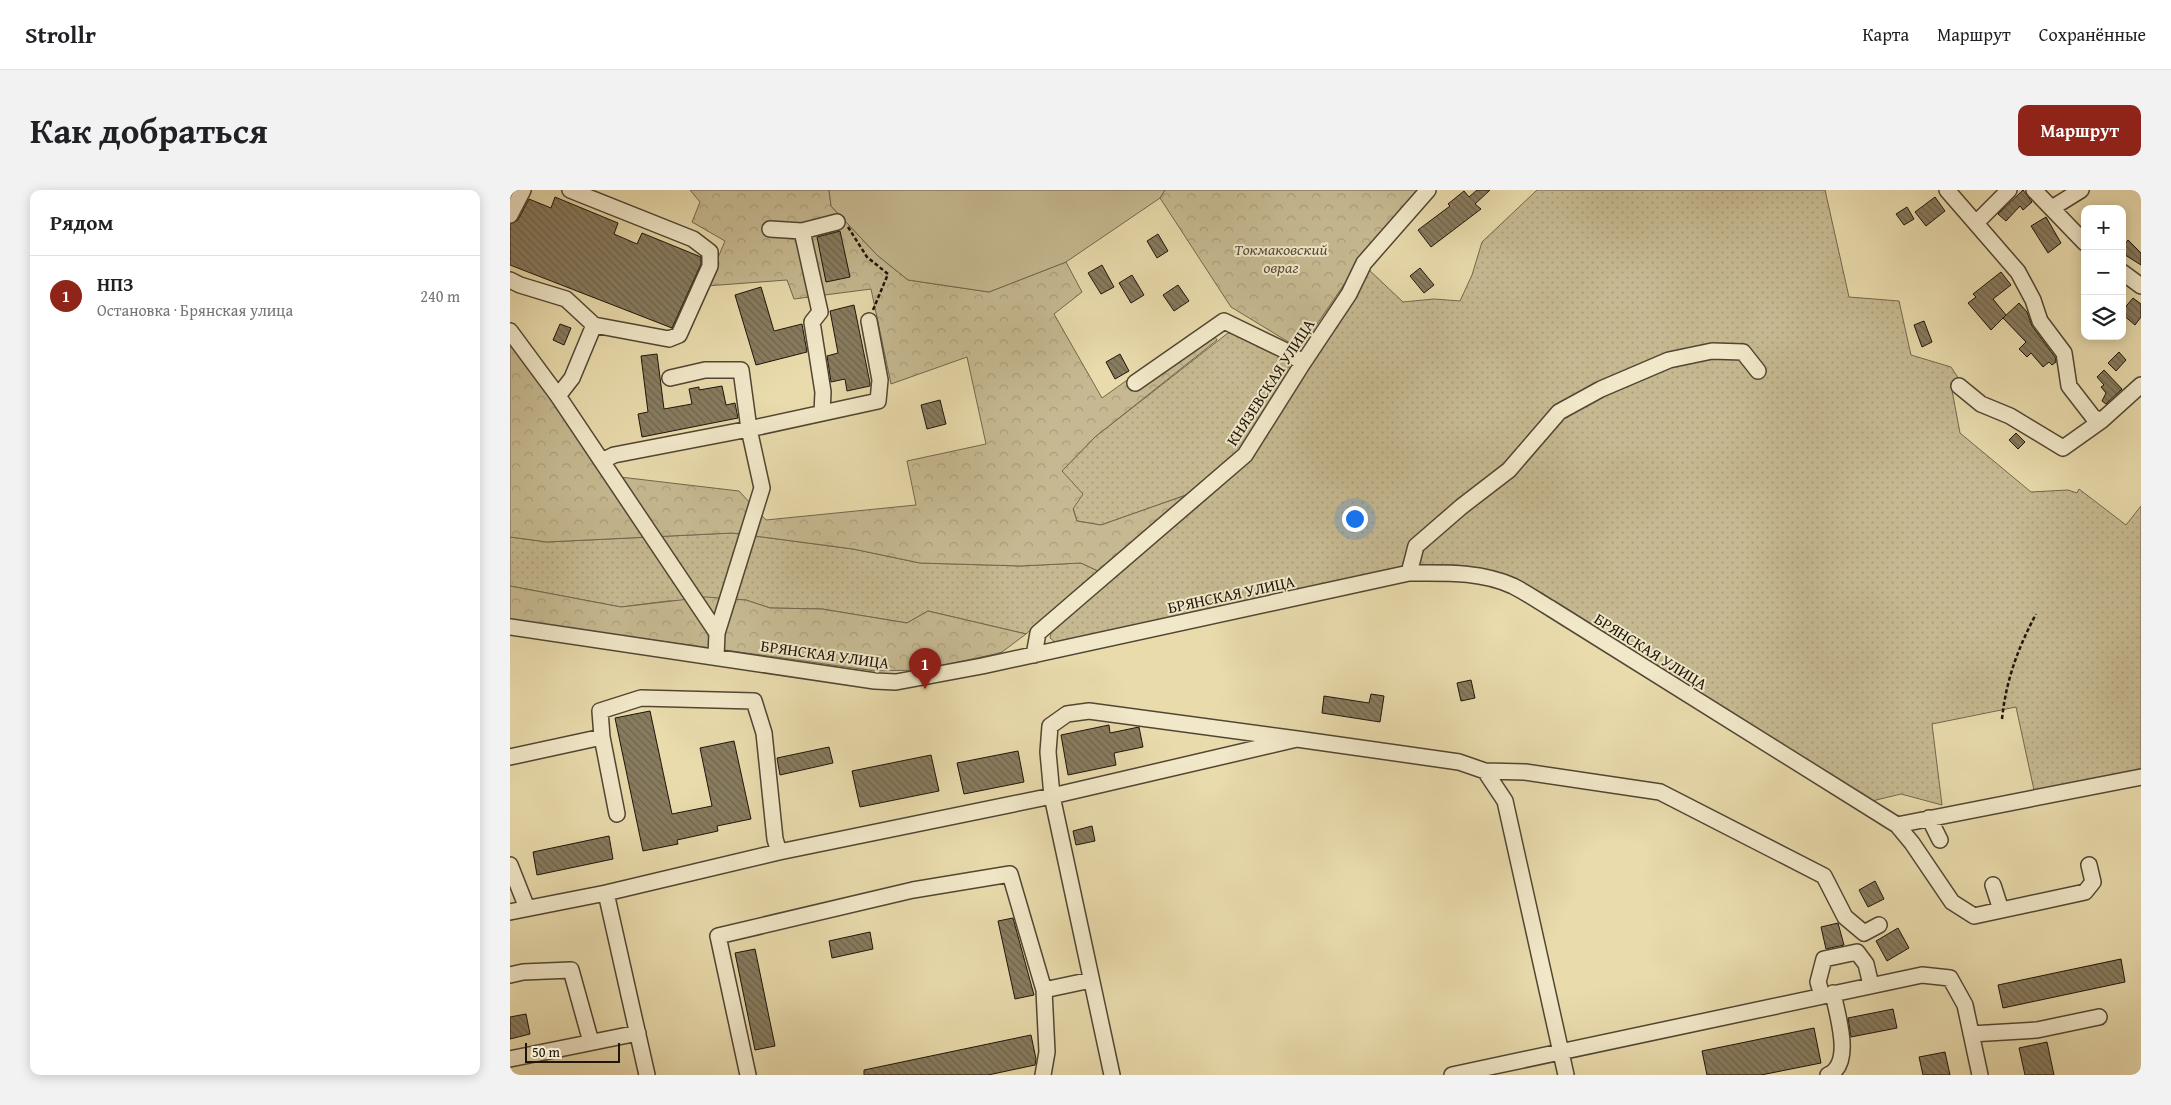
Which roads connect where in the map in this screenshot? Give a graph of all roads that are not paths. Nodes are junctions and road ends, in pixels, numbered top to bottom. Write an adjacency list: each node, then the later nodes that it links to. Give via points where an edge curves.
1 (521, 190): 8 (street); 10 (street)
2 (570, 190): 20 (street, via 693,239 710,252 710,266 679,335 669,339)
3 (1428, 190): 22 (street, КНЯЗЕВСКАЯ УЛИЦА, via 1364,263 1349,294)
4 (1947, 190): 12 (street)
5 (2009, 190): 12 (street)
6 (2034, 190): 9 (street)
7 (2081, 190): 9 (street)
8 (510, 196)
9 (2052, 208): 15 (street)
10 (510, 215)
11 (837, 222): 14 (street)
12 (1976, 223): 30 (street, via 2018,272 2040,321 2064,353 2069,386 2093,417)
13 (770, 230): 14 (street)
14 (802, 231): 29 (street, via 820,312 812,322 823,392)
15 (2081, 239)
16 (2126, 275): 18 (street)
17 (510, 280): 20 (street, via 566,299)
18 (2141, 286)
19 (869, 321): 29 (street, via 880,380 878,401)
20 (594, 325): 28 (street, via 572,378)
21 (510, 331): 28 (street)
22 (1302, 363): 25 (street, via 1286,351 1224,321); 36 (street, КНЯЗЕВСКАЯ УЛИЦА, via 1246,455 1038,633)
23 (1758, 371): 33 (street, via 1743,352 1712,350 1669,360 1600,389 1559,412 1509,470 1416,546)
24 (670, 378): 31 (street, via 705,370 741,370)
25 (1136, 383)
26 (2141, 385): 30 (street)
27 (1959, 386): 30 (street, via 1981,404 2010,416 2063,448)
28 (558, 396): 32 (street)
29 (822, 414): 31 (street)
30 (2100, 420)
31 (749, 429): 32 (street, via 614,455); 35 (street, via 762,488)
32 (602, 462): 35 (street)
33 (1409, 573): 36 (street, БРЯНСКАЯ УЛИЦА); 46 (street, БРЯНСКАЯ УЛИЦА, via 1483,576 1512,586)
34 (510, 627): 37 (street, БРЯНСКАЯ УЛИЦА)
35 (717, 633): 37 (street)
36 (1034, 655): 37 (street, БРЯНСКАЯ УЛИЦА, via 896,682)
37 (716, 656)
38 (602, 736): 40 (street); 44 (street); 48 (street, via 600,711 641,698 754,701 764,733)
39 (1297, 740): 41 (street, via 1459,762); 43 (street); 43 (street, via 1089,711 1067,714 1050,726 1048,752)
40 (510, 757)
41 (1485, 771): 56 (street, via 1525,772 1660,792 1824,876 1845,917 1864,933); 66 (street, via 1505,801)
42 (2141, 777): 45 (street)
43 (1052, 796): 48 (street); 58 (street)
44 (617, 814)
45 (1929, 818): 46 (street); 47 (street)
46 (1897, 825): 54 (street, БРЯНСКАЯ УЛИЦА, via 1952,902 1974,916)
47 (1940, 840)
48 (779, 852): 52 (street)
49 (2089, 865): 54 (street, БРЯНСКАЯ УЛИЦА, via 2093,882 2085,892)
50 (510, 866): 53 (street)
51 (1992, 885): 54 (street)
52 (606, 893): 53 (street); 63 (street)
53 (527, 908): 55 (street)
54 (2001, 910)
55 (510, 912)
56 (1879, 925)
57 (510, 975): 65 (street, via 571,970)
58 (1091, 980): 60 (street); 71 (street)
59 (1871, 985): 61 (street); 61 (street, via 1866,964 1857,952 1824,959 1818,982); 64 (street, via 1922,975 1950,978 1966,1005)
60 (1044, 990): 69 (street, via 1010,874 913,890 718,936); 70 (street, via 1047,1052)
61 (1828, 994): 66 (street); 74 (street, via 1844,1055 1835,1072)
62 (2099, 1017): 64 (street, via 2037,1030)
63 (638, 1033): 65 (street); 68 (street)
64 (1972, 1034): 75 (street)
65 (591, 1042): 67 (street)
66 (1560, 1052): 72 (street); 73 (street)
67 (510, 1059)
68 (647, 1075)
69 (748, 1075)
70 (1043, 1075)
71 (1112, 1075)
72 (1452, 1075)
73 (1566, 1075)
74 (1828, 1075)
75 (1980, 1075)

